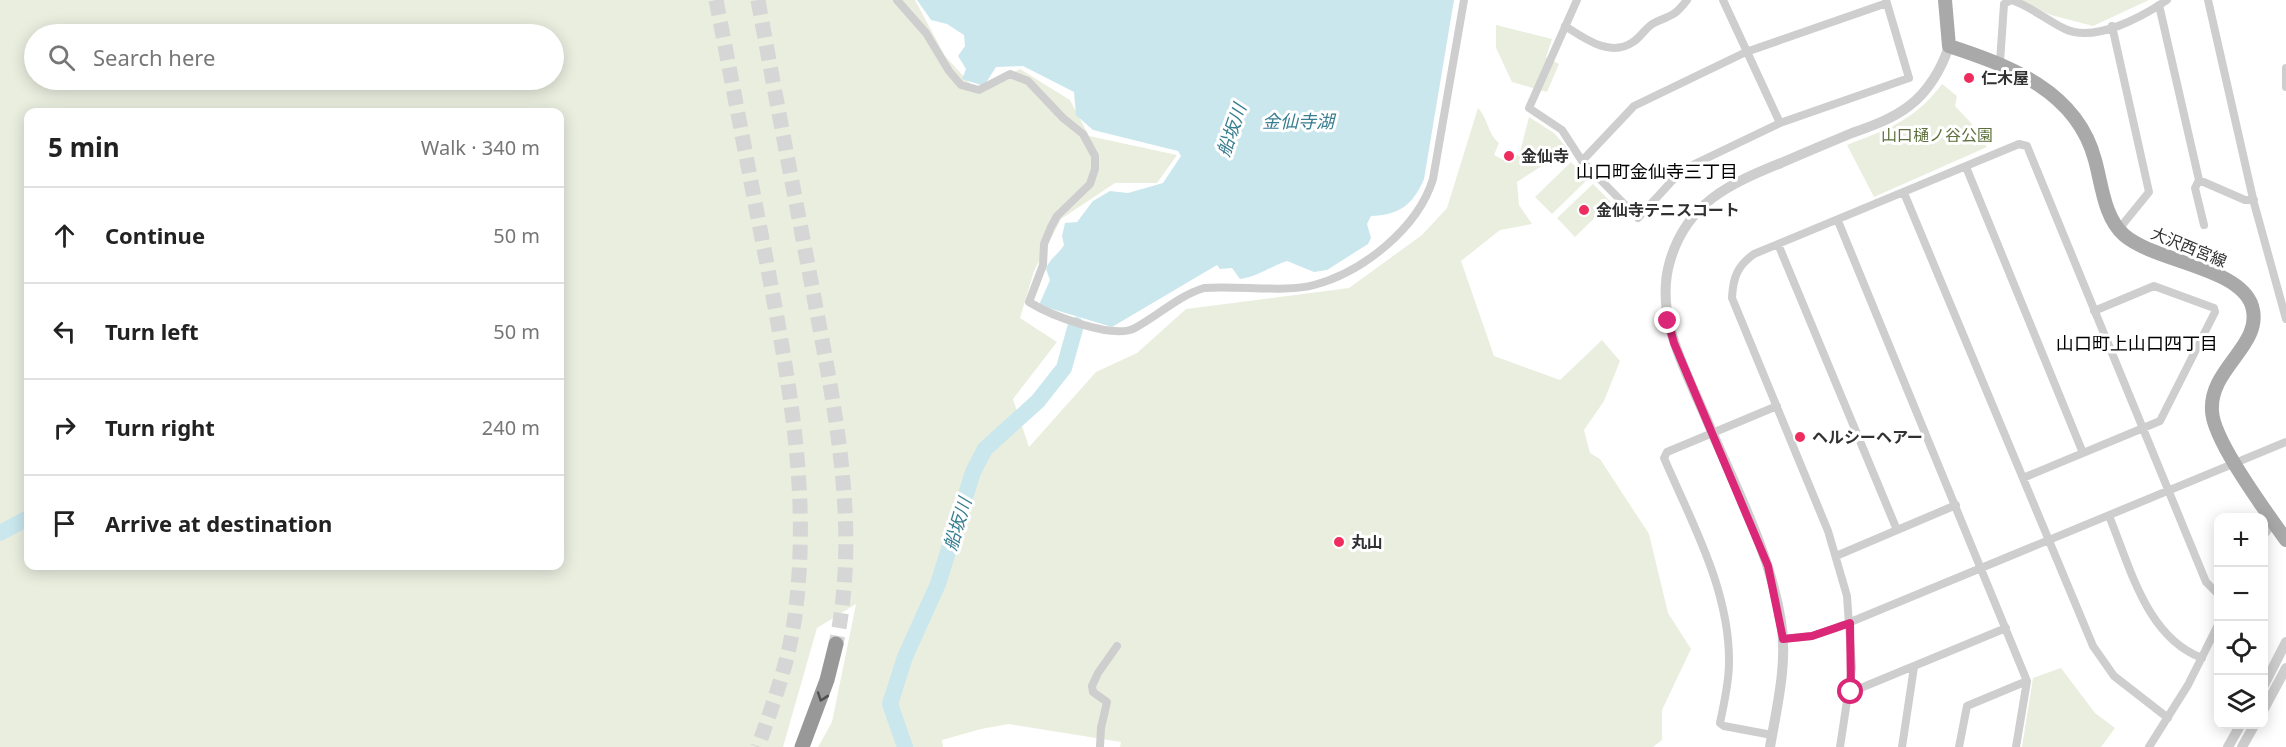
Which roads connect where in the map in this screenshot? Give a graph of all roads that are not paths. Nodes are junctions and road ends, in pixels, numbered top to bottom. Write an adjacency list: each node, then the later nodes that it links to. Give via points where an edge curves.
1 (897, 0): 2 (street, via 926,33 961,85 979,90 1010,74 1028,81 1062,118 1083,134 1095,156 1095,169 1090,184 1051,227 1044,244 1043,265 1029,302 1117,332 1134,328 1188,293 1203,288 1312,286 1360,264 1399,232 1427,197 1433,179)
2 (1464, 0)
3 (1576, 0): 11 (street)
4 (1687, 0): 11 (street, via 1674,16 1653,24 1632,43 1620,46 1605,48)
5 (1723, 0): 14 (street)
6 (1946, 0): 13 (main road)
7 (2011, 0): 12 (street, via 2067,30 2086,34); 15 (street, via 2004,4)
8 (2208, 0): 23 (street)
9 (1886, 2): 14 (street); 18 (street, via 1909,78)
10 (2163, 3): 12 (street); 21 (street)
11 (1565, 26): 19 (street, via 1529,108 1562,130)
12 (2112, 26): 26 (street, via 2149,192)
13 (1949, 46): 15 (main road, 大沢西宮線); 32 (street, via 1926,90 1910,106 1727,186 1691,218 1670,262 1665,299 1674,343)
14 (1746, 52): 18 (street); 19 (street, via 1634,106)
15 (2000, 63): 26 (main road, 大沢西宮線, via 2014,69 2077,118 2095,159 2105,204)
16 (2286, 68): 17 (street)
17 (2286, 87)
18 (1780, 123): 19 (street, via 1682,170 1638,218)
19 (1582, 161)
20 (1966, 166): 22 (street); 28 (street, via 2019,144 2027,146); 34 (street)
21 (2199, 180): 23 (street, via 2245,200); 25 (street, via 2196,188)
22 (1904, 193): 24 (street); 36 (street)
23 (2254, 200): 29 (street)
24 (1838, 221): 27 (street); 38 (street)
25 (2204, 225)
26 (2119, 229): 35 (main road, 大沢西宮線, via 2150,250 2233,282 2250,302 2250,334 2219,378 2212,402 2215,426)
27 (1778, 244): 30 (street, via 1744,261 1733,279 1732,298); 41 (street)
28 (2094, 311): 31 (street); 31 (street, via 2154,286 2214,308 2160,421)
29 (2286, 319)
30 (1777, 406): 32 (street); 45 (street)
31 (2143, 428): 34 (street); 37 (street)
32 (1712, 432): 51 (street, via 1768,566); 65 (street, via 1666,452 1664,458 1710,565 1726,619 1729,665 1720,723)
33 (2286, 442): 35 (street)
34 (2083, 453): 36 (street)
35 (2236, 463): 37 (street); 40 (main road, 大沢西宮線)
36 (2023, 478): 44 (street)
37 (2169, 491): 39 (street); 47 (street, via 2206,582)
38 (1956, 505): 41 (street); 46 (street)
39 (2109, 516): 44 (street); 55 (street, via 2156,621 2171,639)
40 (2274, 522): 42 (street); 43 (main road, 大沢西宮線)
41 (1897, 530): 45 (street)
42 (2268, 530)
43 (2286, 540)
44 (2049, 541): 46 (street); 62 (street, via 2098,654 2114,676)
45 (1836, 556): 48 (street)
46 (1983, 569): 48 (street); 49 (street)
47 (2214, 590)
48 (1850, 623): 51 (street, via 1812,636); 60 (street)
49 (2006, 628): 56 (street); 59 (street)
50 (2214, 633): 55 (street)
51 (1783, 639): 65 (street)
52 (2286, 642): 58 (street)
53 (836, 644): 66 (highway, one-way to 66, via 827,681)
54 (1117, 646): 67 (street, via 1092,686 1107,702)
55 (2202, 658): 62 (street)
56 (1914, 667): 60 (street); 70 (street)
57 (2286, 668): 61 (street)
58 (2268, 677)
59 (2027, 681): 71 (street, via 1967,706); 72 (street)
60 (1851, 692): 69 (street)
61 (2268, 702)
62 (2168, 718): 73 (street)
63 (2238, 729): 74 (street)
64 (2252, 729): 75 (street)
65 (1772, 735): 68 (street)
66 (802, 747)
67 (1100, 747)
68 (1770, 747)
69 (1840, 747)
70 (1902, 747)
71 (1959, 747)
72 (2016, 747)
73 (2149, 747)
74 (2228, 747)
75 (2242, 747)

